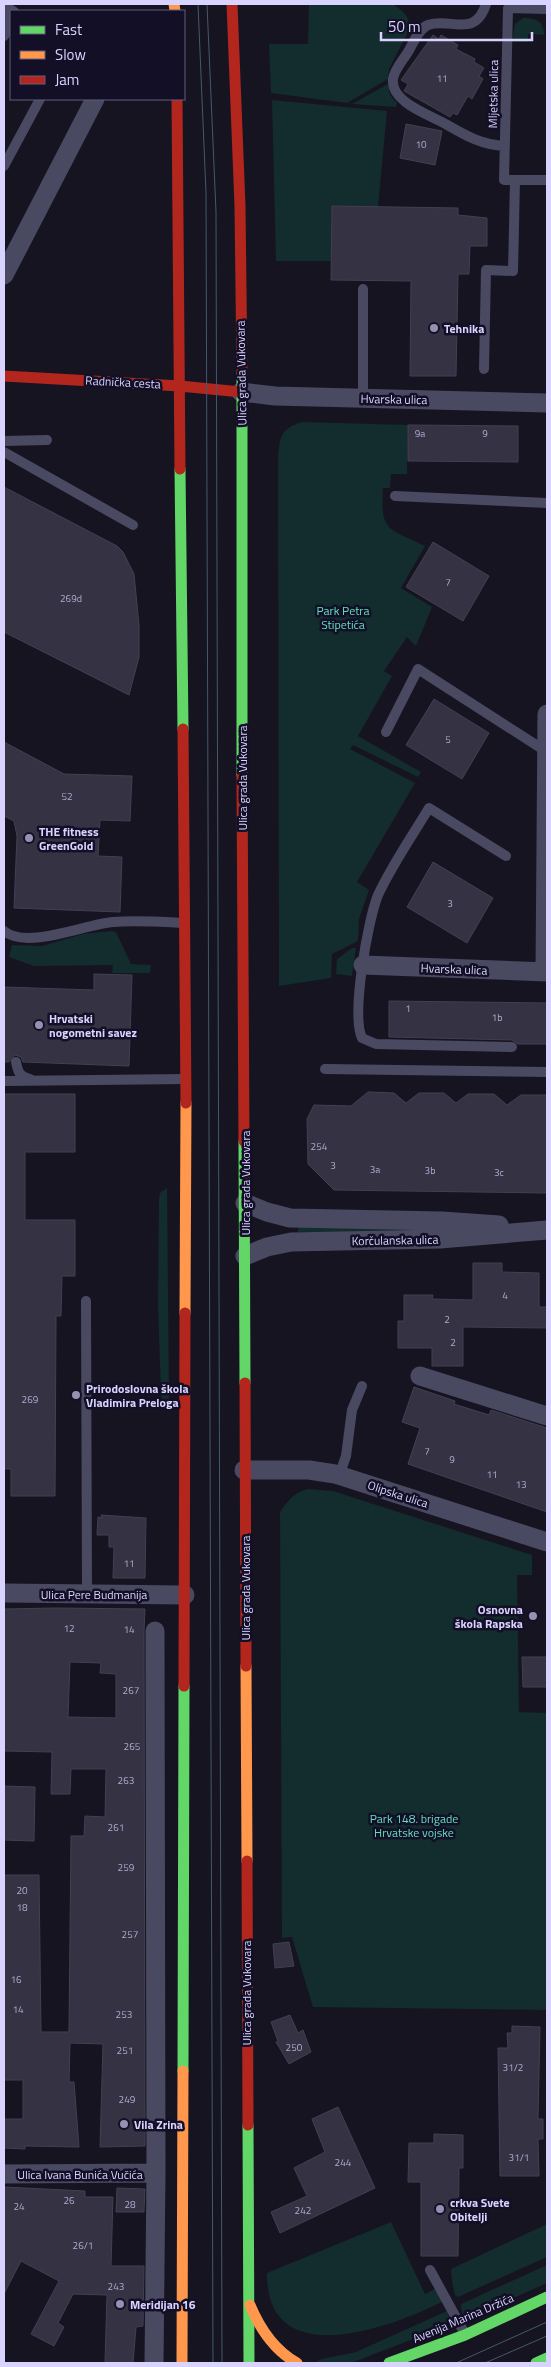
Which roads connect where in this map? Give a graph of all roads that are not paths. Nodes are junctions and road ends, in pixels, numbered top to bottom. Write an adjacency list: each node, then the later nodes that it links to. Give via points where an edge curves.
1 (232, 4): 19 (main road, Ulica grada Vukovara, via 240,206)
2 (486, 4): 9 (lane, via 480,17 473,21 454,25 432,24 422,29 393,78 400,97 409,104 468,138 488,145)
3 (547, 9): 9 (lane, Mljetska ulica, via 508,8)
4 (10, 24): 5 (lane)
5 (4, 36)
6 (39, 100): 10 (lane)
7 (94, 100): 13 (street)
8 (177, 100): 18 (main road)
9 (505, 146): 11 (lane, Mljetska ulica, via 504,180)
10 (4, 166)
11 (515, 180): 12 (lane); 16 (lane, via 513,270 486,270)
12 (547, 180)
13 (10, 252): 14 (street)
14 (4, 275)
15 (363, 289): 20 (lane)
16 (484, 369)
17 (4, 376): 18 (main road, Radnička cesta)
18 (180, 386): 19 (main road, Radnička cesta); 32 (main road)
19 (241, 392): 20 (street, Hvarska ulica); 43 (main road, Ulica grada Vukovara)
20 (363, 398): 21 (street, Hvarska ulica)
21 (547, 403)
22 (47, 440): 23 (lane)
23 (4, 441)
24 (4, 452): 27 (lane)
25 (395, 496): 26 (lane)
26 (547, 503)
27 (133, 525)
28 (547, 714): 30 (street, Hvarska ulica)
29 (386, 732): 30 (lane, via 418,669)
30 (547, 752): 35 (street, Hvarska ulica)
31 (506, 856): 34 (lane, via 429,808 379,894 369,918)
32 (185, 923): 33 (lane, via 113,922 50,937 32,938); 41 (main road)
33 (4, 931)
34 (363, 965): 35 (street, Hvarska ulica); 36 (lane, via 358,1029 368,1042)
35 (546, 972)
36 (512, 1047)
37 (16, 1062): 40 (lane, via 22,1077)
38 (324, 1070): 39 (lane)
39 (547, 1072)
40 (31, 1079): 41 (lane); 42 (lane)
41 (186, 1079): 55 (main road)
42 (4, 1081)
43 (245, 1203): 44 (street, Korčulanska ulica, via 290,1218 442,1221); 45 (main road, Ulica grada Vukovara)
44 (547, 1229): 45 (street, Korčulanska ulica, via 440,1239 291,1242)
45 (245, 1256): 50 (main road, Ulica grada Vukovara)
46 (86, 1301): 54 (lane)
47 (420, 1376): 49 (street)
48 (362, 1386): 51 (lane, via 352,1410 346,1456)
49 (547, 1416)
50 (244, 1470): 51 (street, Olipska ulica, via 309,1470); 60 (main road, Ulica grada Vukovara)
51 (339, 1476): 52 (street, Olipska ulica)
52 (547, 1542)
53 (4, 1594): 54 (street, Ulica Pere Budmanija)
54 (87, 1594): 55 (street, Ulica Pere Budmanija)
55 (185, 1595): 65 (main road)
56 (155, 1630): 57 (street)
57 (156, 2173): 58 (street, Ulica Ivana Bunića Vučića); 64 (street)
58 (4, 2174)
59 (430, 2270): 62 (lane)
60 (247, 2292): 66 (main road, Ulica grada Vukovara); 67 (main road, via 254,2314 270,2340 283,2355)
61 (547, 2297): 62 (main road, Avenija Marina Držića)
62 (465, 2335): 68 (main road, Avenija Marina Držića)
63 (547, 2358): 69 (main road)
64 (154, 2363)
65 (182, 2363)
66 (249, 2363)
67 (297, 2363)
68 (389, 2363)
69 (536, 2363)

